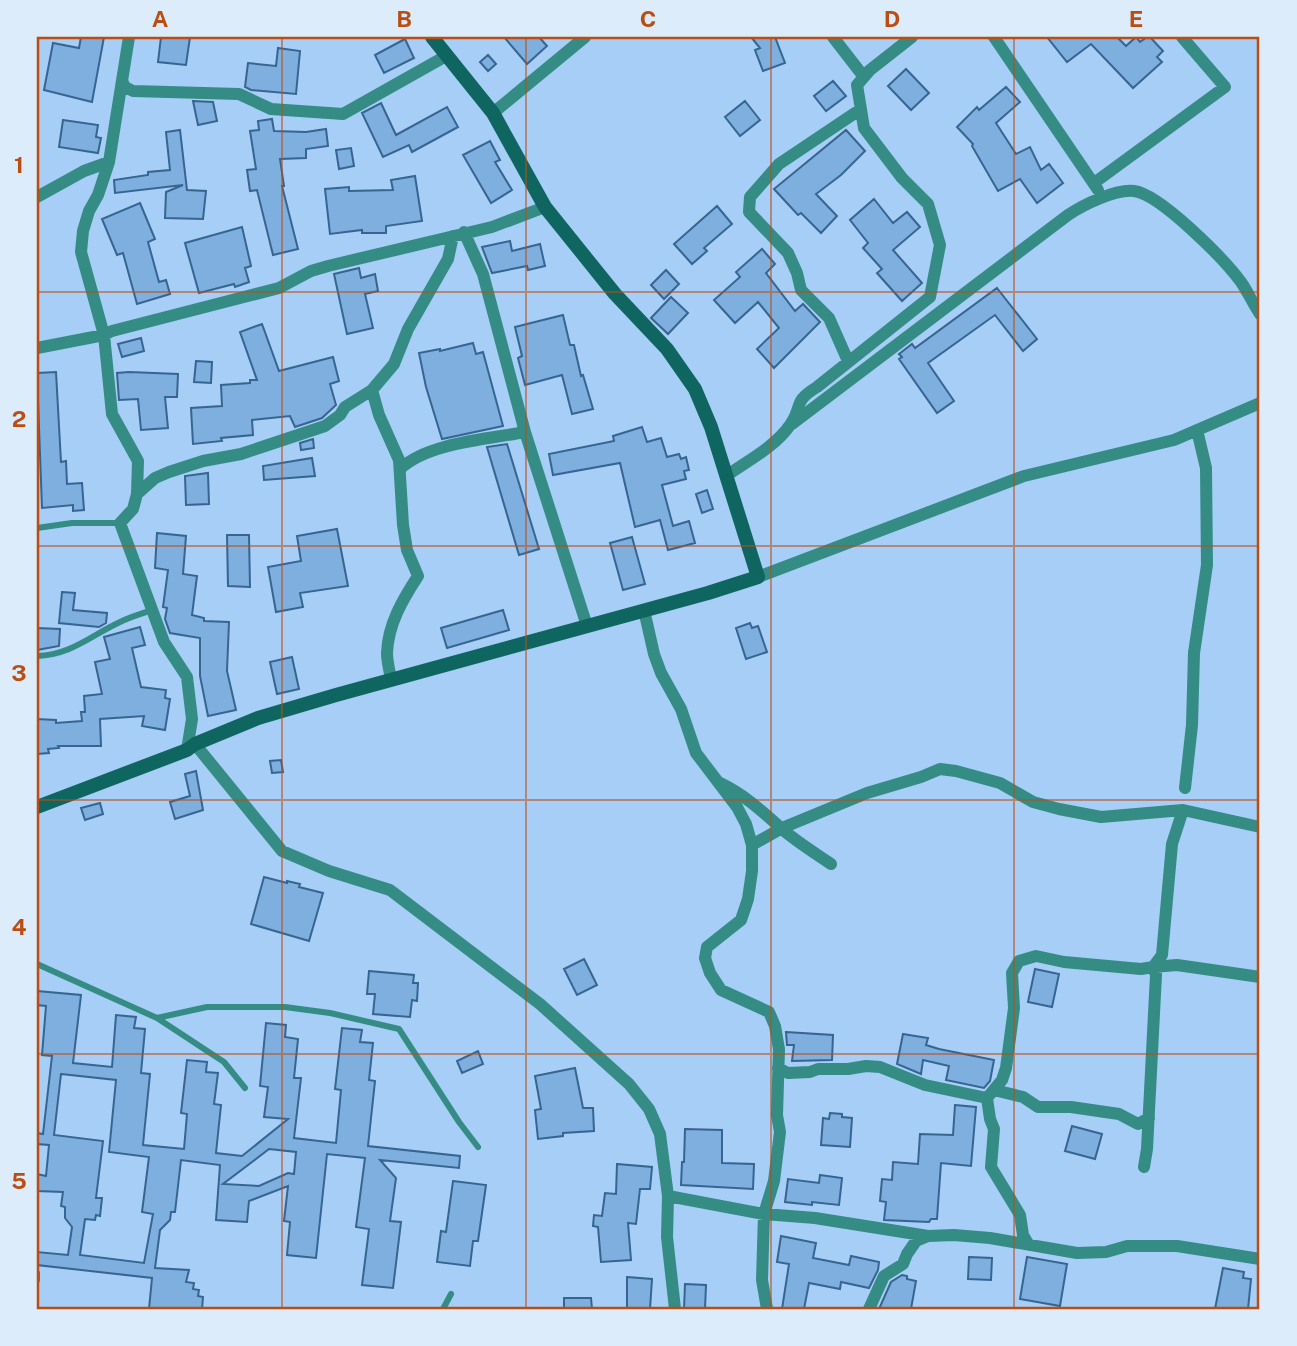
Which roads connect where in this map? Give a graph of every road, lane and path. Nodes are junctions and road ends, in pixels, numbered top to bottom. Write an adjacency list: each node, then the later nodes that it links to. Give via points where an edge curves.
1 (130, 37): 10 (street)
2 (432, 37): 8 (street)
3 (586, 37): 12 (street)
4 (833, 37): 9 (street)
5 (912, 37): 9 (street)
6 (994, 37): 14 (street)
7 (1182, 37): 14 (street, via 1225,87)
8 (446, 57): 10 (street, via 343,114 271,109 239,94 133,91); 12 (street)
9 (864, 77): 11 (street, via 857,85)
10 (122, 81): 13 (street)
11 (861, 109): 22 (street, via 864,128 928,204 940,245 930,297); 22 (street, via 779,164 750,197 749,212 788,253 801,290 828,318)
12 (493, 113): 17 (street)
13 (109, 162): 15 (street); 20 (street, via 89,211 81,253)
14 (1094, 183): 16 (street)
15 (37, 197)
16 (1104, 197): 19 (street, via 1134,191 1162,204 1217,253); 25 (street, via 1068,215)
17 (545, 207): 18 (street, via 501,225); 29 (street, via 667,349 695,389)
18 (458, 234): 20 (street, via 328,266 279,288); 23 (street, via 394,364); 27 (street, via 483,275)
19 (1260, 314)
20 (104, 335): 21 (street); 30 (street, via 113,414 138,461)
21 (37, 348)
22 (848, 361): 25 (street, via 801,397)
23 (372, 390): 28 (street); 30 (street, via 325,426 169,472)
24 (1260, 402): 26 (street)
25 (792, 424): 29 (street, via 778,440)
26 (1197, 430): 33 (street, via 1174,440 1024,476); 41 (street, via 1206,468 1207,565)
27 (525, 432): 28 (street, via 425,454); 36 (street)
28 (400, 469): 38 (street, via 407,550 418,576 399,605 391,629 387,653)
29 (726, 476): 33 (street)
30 (137, 494): 31 (street, via 133,509)
31 (120, 523): 32 (lane); 34 (street)
32 (37, 528)
33 (758, 577): 35 (street)
34 (152, 610): 37 (lane, via 121,621 68,651); 39 (street, via 164,642 187,677)
35 (644, 610): 36 (street); 40 (street, via 661,673 681,709 696,753)
36 (587, 626): 38 (street)
37 (37, 656)
38 (391, 680): 39 (street, via 258,718)
39 (191, 747): 42 (street); 58 (street, via 282,851 390,890 540,1004 629,1084 649,1109 660,1134)
40 (717, 782): 45 (street, via 738,792); 46 (street, via 747,824)
41 (1185, 788)
42 (37, 807)
43 (1183, 810): 44 (street); 45 (street, via 1101,817 1033,802 1000,783 940,769); 49 (street, via 1172,844 1162,955)
44 (1260, 827)
45 (782, 828): 46 (street); 47 (street)
46 (752, 845): 52 (street, via 748,899 741,920 708,947 705,958 720,990 769,1012)
47 (831, 864)
48 (37, 964): 51 (lane)
49 (1153, 967): 50 (street, via 1177,965); 54 (street, via 1036,956 1020,961 1012,973 1014,1008 1006,1068); 55 (street)
50 (1260, 977)
51 (157, 1018): 53 (lane, via 224,1062); 56 (lane, via 207,1007 285,1007 399,1029)
52 (783, 1071): 54 (street, via 880,1067 925,1085); 59 (street, via 778,1083 774,1181)
53 (245, 1088)
54 (991, 1094): 55 (street, via 1023,1097 1038,1107 1119,1114 1138,1124); 61 (street, via 992,1167 1020,1215)
55 (1149, 1118): 57 (street)
56 (478, 1147)
57 (1144, 1167)
58 (668, 1196): 59 (street); 67 (street, via 667,1237)
59 (764, 1214): 60 (street); 68 (street, via 762,1280)
60 (928, 1236): 61 (street, via 990,1238); 69 (street, via 916,1241 903,1264 884,1276)
61 (1029, 1245): 62 (street, via 1077,1253 1177,1246)
62 (1260, 1259)
63 (37, 1273): 64 (lane)
64 (37, 1280)
65 (451, 1294): 66 (lane)
66 (443, 1309)
67 (675, 1309)
68 (767, 1309)
69 (869, 1309)

